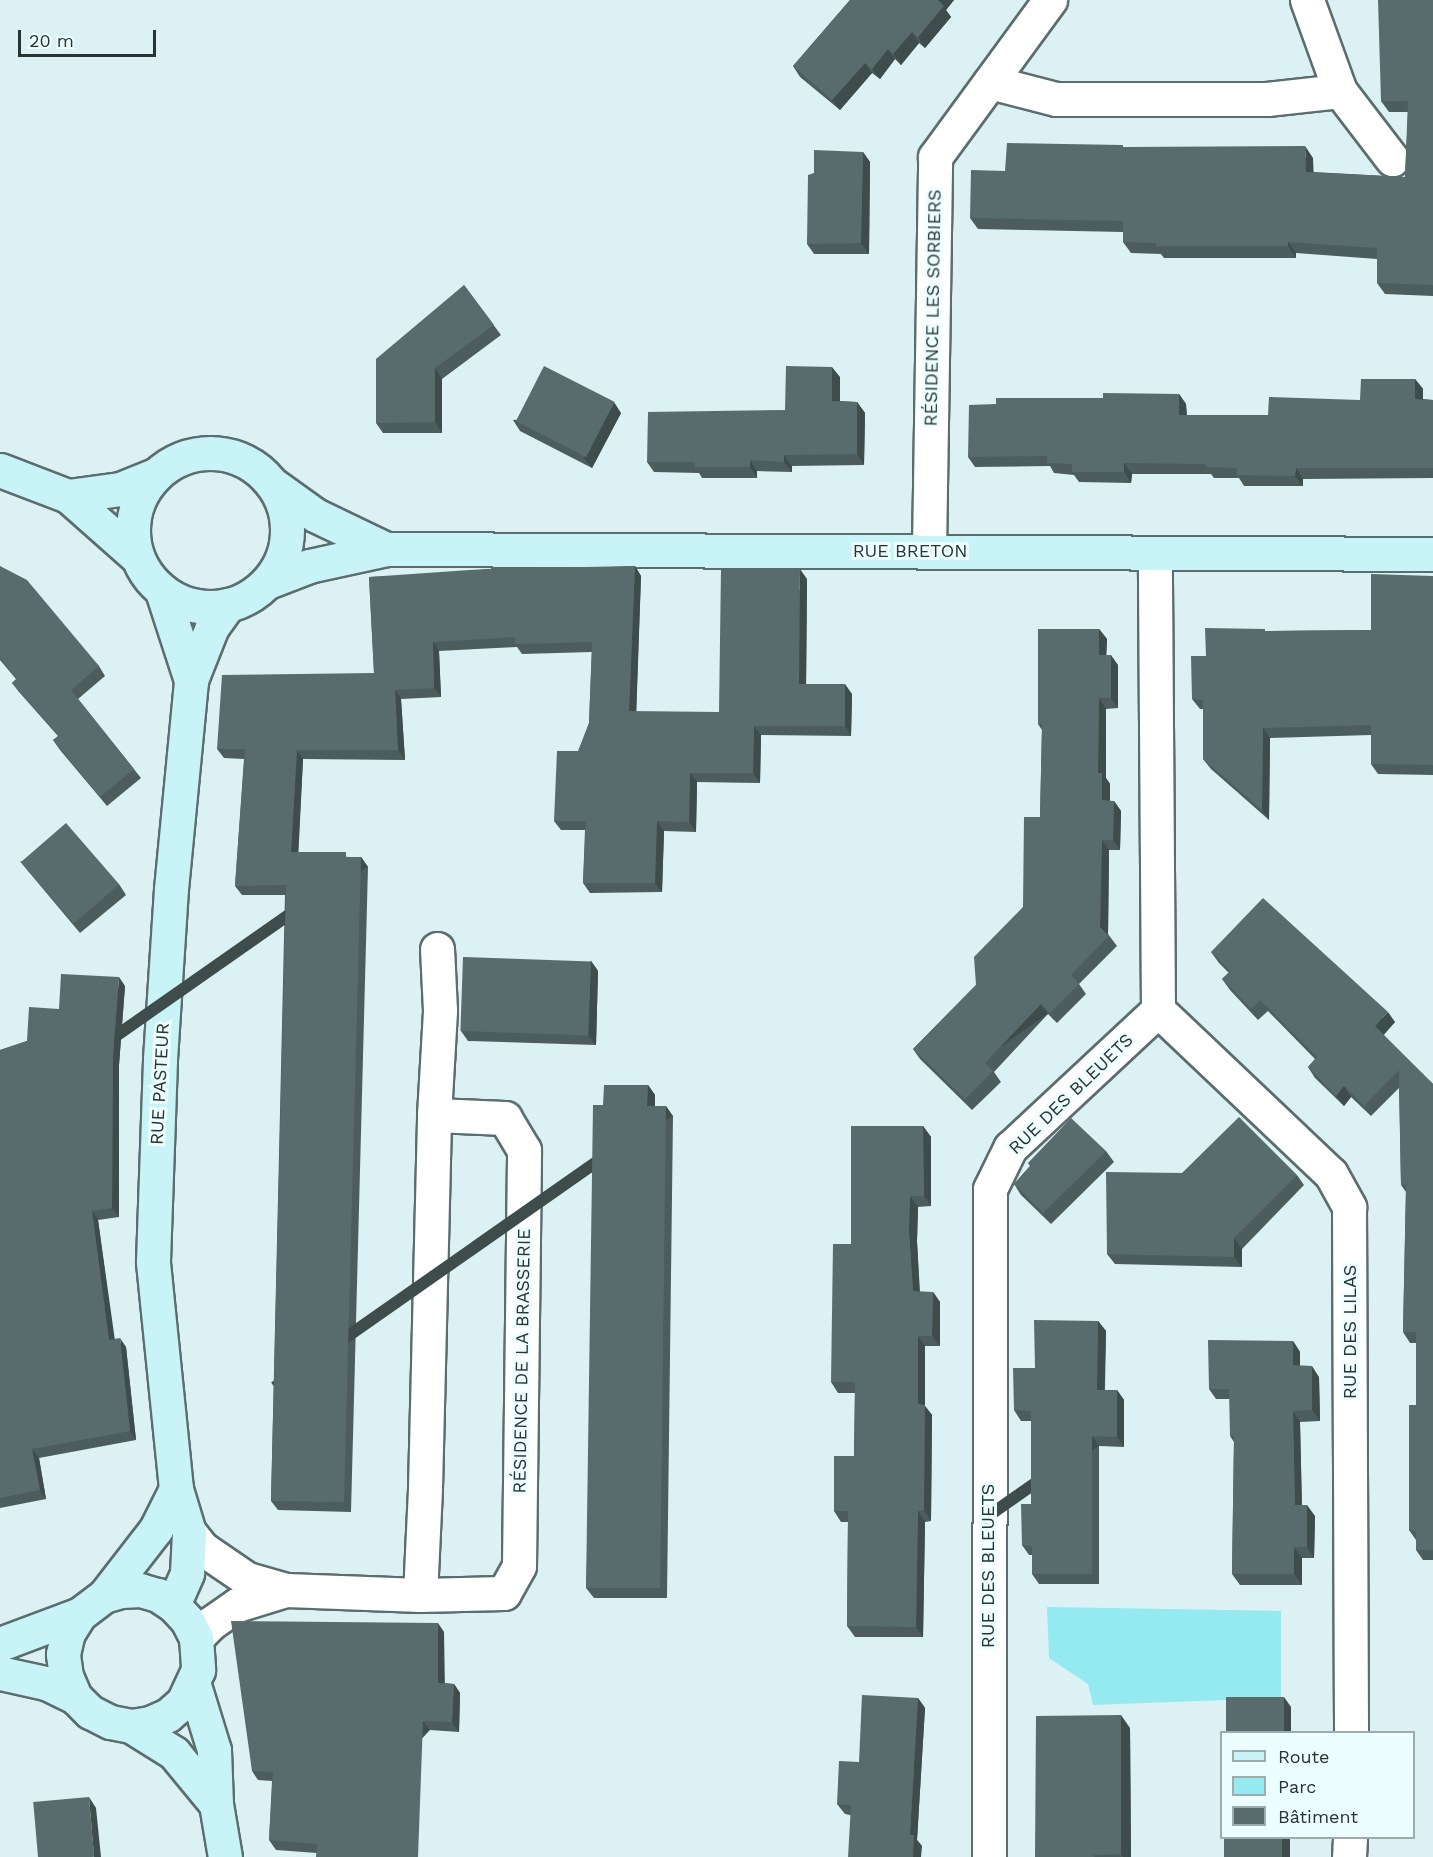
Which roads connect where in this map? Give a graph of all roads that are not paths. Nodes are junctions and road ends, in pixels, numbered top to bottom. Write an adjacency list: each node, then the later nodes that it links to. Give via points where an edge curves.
1 (1050, 0): 3 (street, RÉSIDENCE LES SORBIERS)
2 (1307, 0): 4 (street)
3 (990, 82): 4 (street, via 1056,99 1267,99); 11 (street, RÉSIDENCE LES SORBIERS, via 935,157)
4 (1340, 91): 5 (street)
5 (1392, 159)
6 (0, 470): 9 (main road)
7 (155, 475): 8 (main road, via 177,459 204,452 231,455 256,467); 9 (main road, via 120,489); 14 (main road, via 138,500 132,528)
8 (275, 486): 10 (main road, RUE BRETON, via 315,514); 15 (main road, via 286,510 288,536 281,560)
9 (68, 496): 14 (main road)
10 (386, 549): 11 (main road, RUE BRETON); 15 (main road, RUE BRETON, via 309,566)
11 (929, 551): 12 (main road, RUE BRETON)
12 (1155, 553): 13 (main road, RUE BRETON); 20 (street)
13 (1433, 554)
14 (137, 557): 16 (main road)
15 (268, 582): 17 (main road, via 250,596)
16 (162, 591): 17 (main road, via 182,603); 18 (main road, RUE PASTEUR)
17 (228, 605): 18 (main road, RUE PASTEUR, via 212,627)
18 (191, 680): 22 (main road, RUE PASTEUR, via 160,1059 153,1261)
19 (437, 949): 21 (street, via 440,1010)
20 (1158, 1010): 34 (street, RUE DES LILAS, via 1331,1174 1349,1207); 38 (street, RUE DES BLEUETS, via 1010,1148 990,1189)
21 (434, 1115): 25 (street); 25 (street, RÉSIDENCE DE LA BRASSERIE, via 505,1118 524,1150 519,1566 504,1593)
22 (176, 1489): 23 (main road, RUE PASTEUR); 26 (main road, via 156,1529)
23 (189, 1532): 24 (street, via 203,1549 247,1579); 27 (main road, RUE PASTEUR, via 187,1573)
24 (286, 1590): 25 (street, RÉSIDENCE DE LA BRASSERIE); 28 (street, RÉSIDENCE DE LA BRASSERIE, via 237,1605)
25 (420, 1595)
26 (92, 1605): 27 (main road, via 122,1591 140,1590); 29 (main road); 32 (main road, via 68,1633 63,1654 66,1676)
27 (173, 1605): 28 (main road, via 188,1620)
28 (196, 1638): 31 (main road, via 198,1670)
29 (0, 1644)
30 (0, 1673): 32 (main road, via 46,1683)
31 (194, 1685): 33 (main road, via 168,1715); 35 (main road, via 214,1750)
32 (75, 1697): 33 (main road, via 90,1712 110,1722)
33 (131, 1726): 35 (main road, via 174,1753)
34 (1351, 1731)
35 (216, 1804): 37 (main road)
36 (1350, 1839): 39 (street)
37 (225, 1857)
38 (989, 1857)
39 (1349, 1857)

